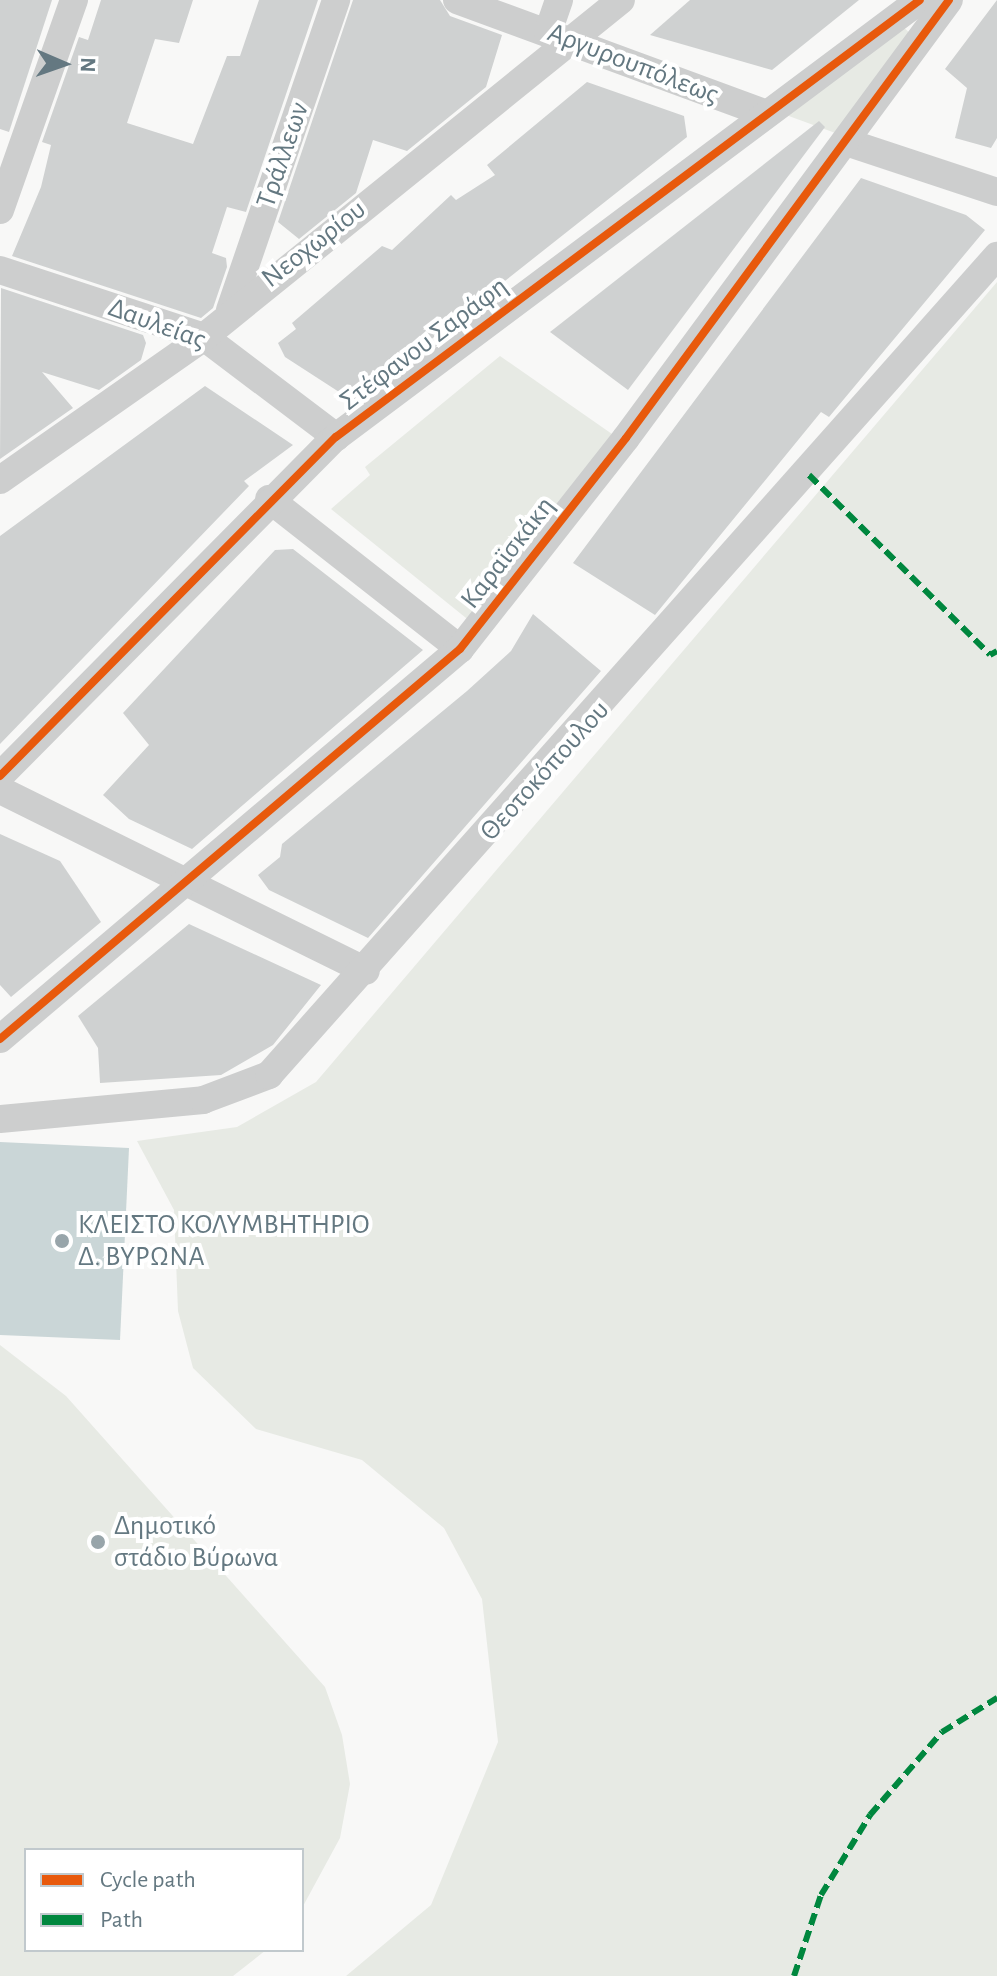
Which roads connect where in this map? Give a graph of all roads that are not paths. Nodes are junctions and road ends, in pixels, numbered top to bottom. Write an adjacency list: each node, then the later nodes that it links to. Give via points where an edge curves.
1 (74, 0): 12 (street)
2 (336, 0): 15 (street, Τράλλεων)
3 (457, 0): 8 (street, Αργυρουπόλεως)
4 (559, 0): 8 (street)
5 (621, 0): 8 (street, Νεοχωρίου)
6 (920, 0): 9 (street, Στέφανου Σαράφη)
7 (949, 0): 10 (street, Καραϊσκάκη)
8 (560, 37): 9 (street, Αργυρουπόλεως); 15 (street, Νεοχωρίου)
9 (764, 113): 17 (street, Στέφανου Σαράφη)
10 (846, 142): 11 (street); 20 (street, Καραϊσκάκη)
11 (997, 192)
12 (0, 210)
13 (997, 256): 24 (street, Θεοτοκόπουλου)
14 (0, 270): 16 (street, Δαυλείας)
15 (230, 310): 16 (street, Νεοχωρίου)
16 (204, 337): 17 (street, Δαυλείας); 18 (street, Νεοχωρίου)
17 (336, 437): 19 (street, Στέφανου Σαράφη)
18 (0, 480)
19 (269, 499): 20 (street); 21 (street, Στέφανου Σαράφη)
20 (460, 649): 23 (street, Καραϊσκάκη)
21 (0, 776)
22 (0, 790): 23 (street)
23 (181, 884): 24 (street); 25 (street, Καραϊσκάκη)
24 (366, 971): 26 (street, Θεοτοκόπουλου, via 299,1049 237,1090)
25 (0, 1039)
26 (0, 1119)

